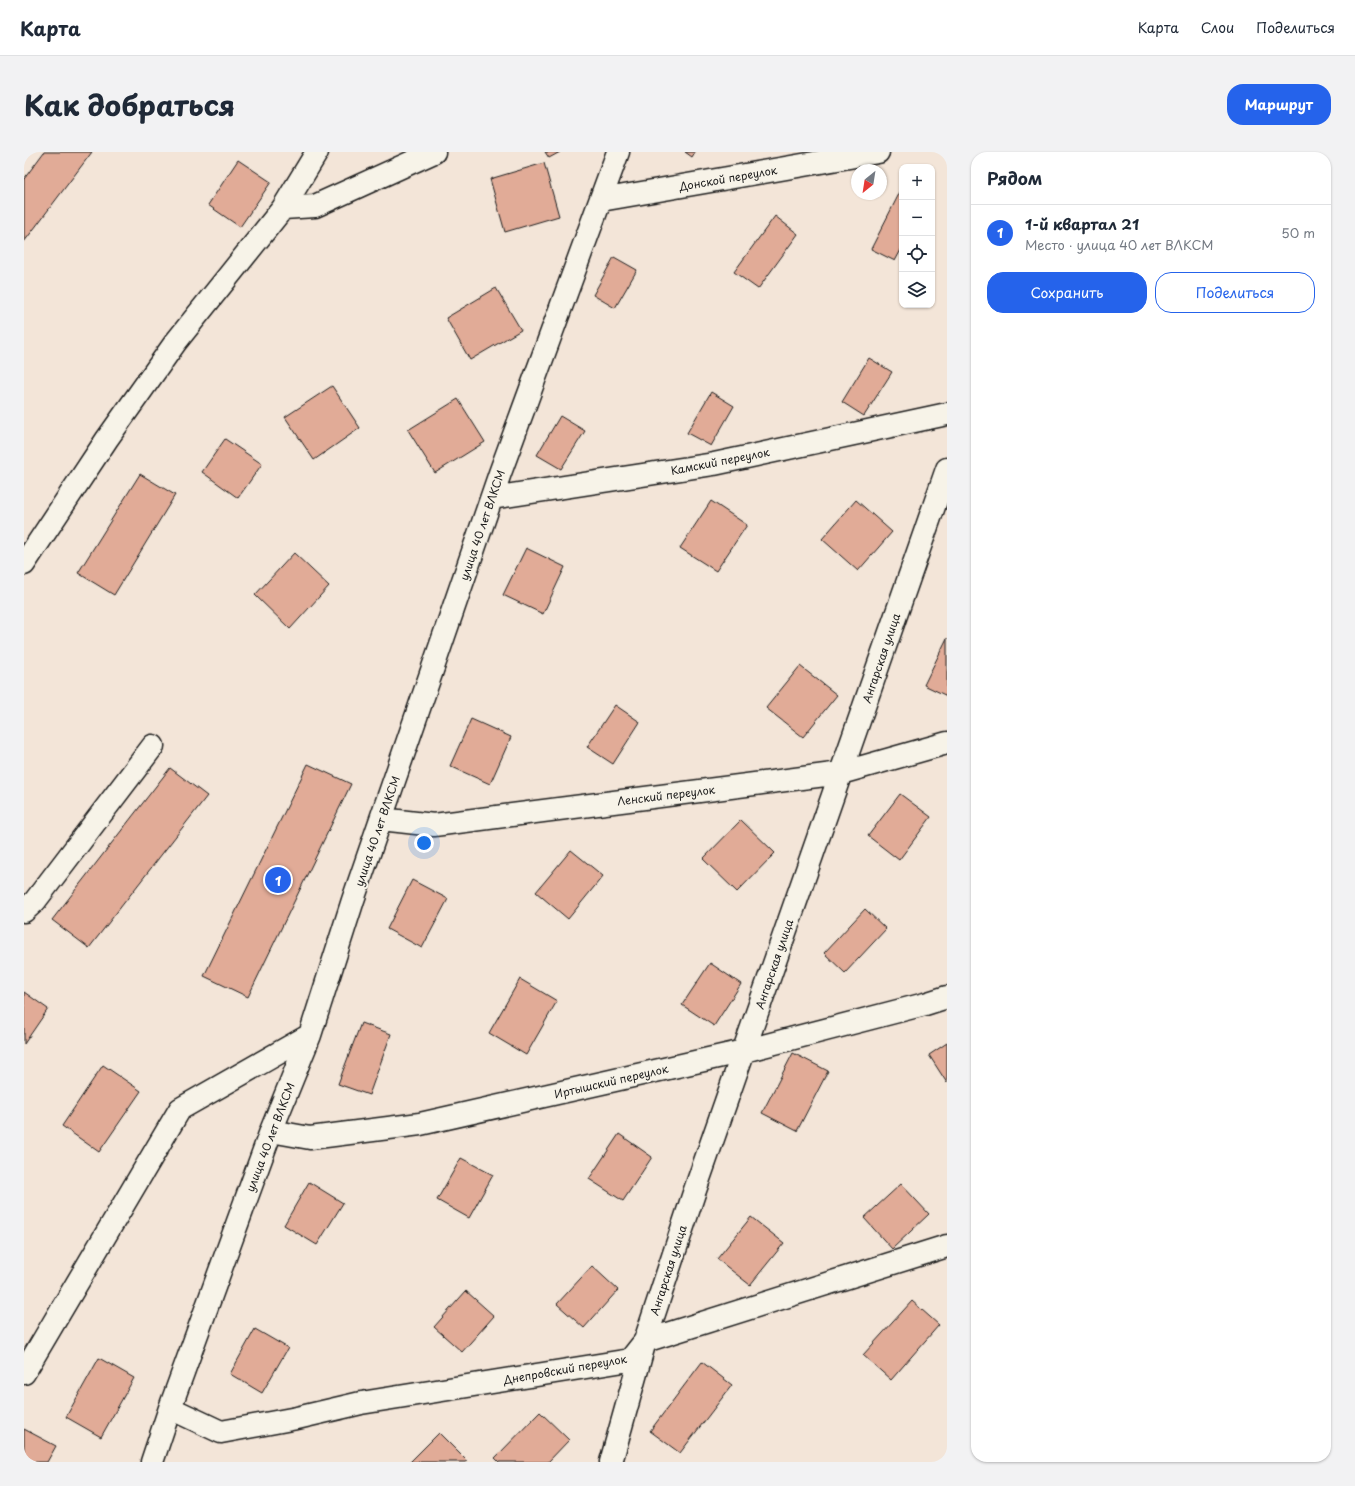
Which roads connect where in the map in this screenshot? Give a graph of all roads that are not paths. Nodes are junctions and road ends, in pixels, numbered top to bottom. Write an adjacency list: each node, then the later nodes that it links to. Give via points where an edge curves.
1 (317, 152): 6 (street)
2 (434, 152): 6 (street, via 315,206)
3 (618, 152): 5 (street, улица 40 лет ВЛКСМ)
4 (878, 152): 5 (street, Донской переулок)
5 (601, 200): 9 (street, улица 40 лет ВЛКСМ)
6 (283, 208): 10 (street, via 175,343)
7 (947, 414): 9 (street, Камский переулок, via 714,464)
8 (947, 469): 13 (street, Ангарская улица)
9 (492, 498): 14 (street, улица 40 лет ВЛКСМ)
10 (24, 564)
11 (947, 743): 13 (street, Ленский переулок)
12 (153, 746): 15 (street, via 35,901)
13 (841, 773): 14 (street, Ленский переулок, via 434,825); 18 (street, Ангарская улица)
14 (381, 819): 17 (street, улица 40 лет ВЛКСМ)
15 (24, 911)
16 (947, 997): 18 (street, Иртышский переулок)
17 (310, 1035): 19 (street, улица 40 лет ВЛКСМ); 22 (street, via 180,1109)
18 (744, 1051): 19 (street, Иртышский переулок, via 420,1124 310,1138); 21 (street, Ангарская улица)
19 (271, 1131): 23 (street, улица 40 лет ВЛКСМ)
20 (947, 1246): 21 (street)
21 (645, 1341): 23 (street, Днепровский переулок, via 630,1360 361,1403 221,1432); 25 (street, Ангарская улица)
22 (24, 1373)
23 (170, 1408): 24 (street, улица 40 лет ВЛКСМ)
24 (152, 1462)
25 (611, 1462)

